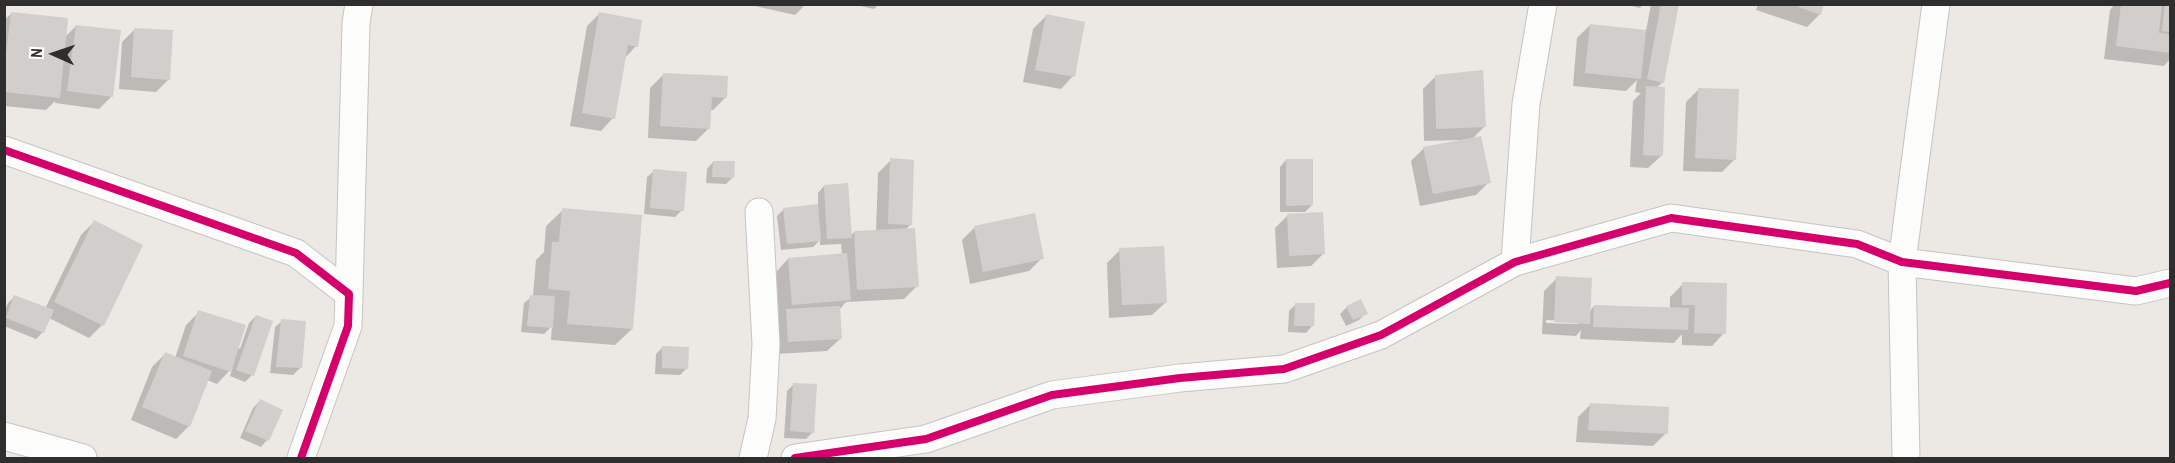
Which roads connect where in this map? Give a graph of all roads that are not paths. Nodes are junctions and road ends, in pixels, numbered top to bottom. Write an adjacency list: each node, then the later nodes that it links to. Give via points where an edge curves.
1 (359, 4): 9 (street)
2 (1543, 4): 6 (street, via 1526,104)
3 (1936, 4): 7 (street)
4 (4, 150): 9 (street, via 296,253)
5 (759, 212): 13 (street, via 766,344 762,419)
6 (1515, 262): 7 (street, via 1671,218 1857,244); 14 (street, via 1382,334 1284,369 1052,395 926,439)
7 (1902, 262): 8 (street, via 2136,291); 15 (street)
8 (2170, 283)
9 (349, 294): 12 (street, via 348,326)
10 (4, 436): 11 (street)
11 (83, 459)
12 (301, 459)
13 (753, 459)
14 (795, 459)
15 (1906, 459)

